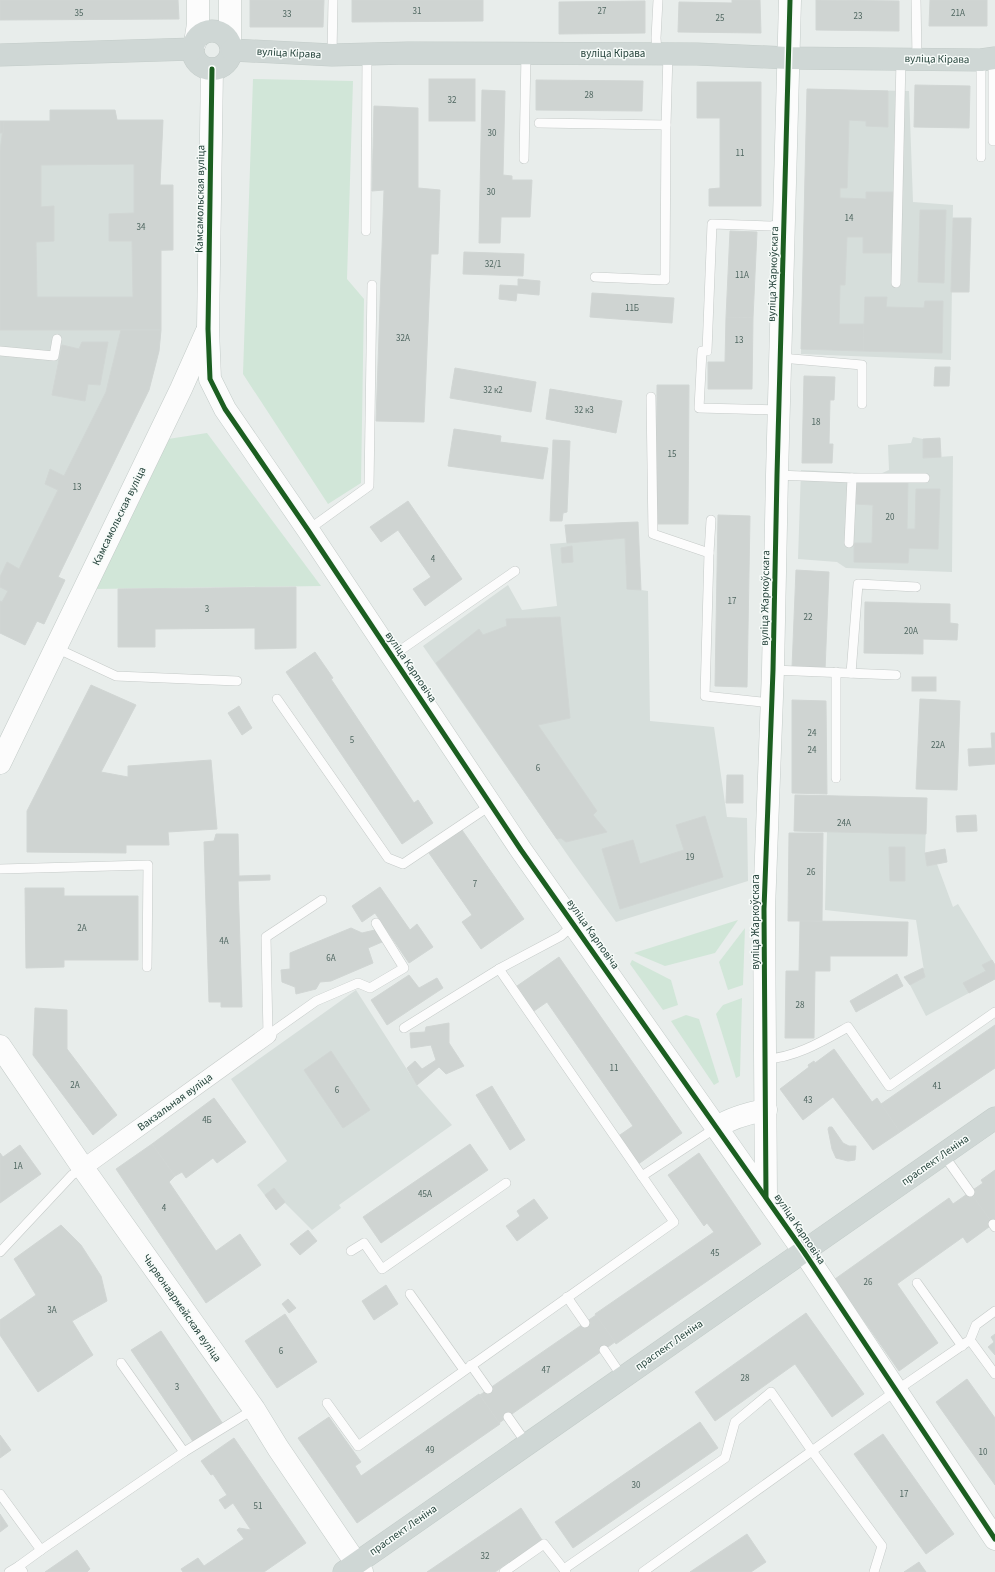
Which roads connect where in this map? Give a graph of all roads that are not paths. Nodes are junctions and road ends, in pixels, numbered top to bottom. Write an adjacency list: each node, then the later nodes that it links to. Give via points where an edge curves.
1 (198, 0): 7 (street, via 198,24)
2 (230, 0): 8 (street)
3 (333, 0): 13 (lane)
4 (658, 0): 10 (lane, via 656,38)
5 (790, 0): 14 (street, вуліца Жаркоўскага)
6 (916, 0): 15 (lane)
7 (194, 46): 8 (main road, via 198,37 209,31 222,33); 11 (main road); 17 (main road, via 197,61)
8 (231, 46): 13 (main road, вуліца Кірава); 17 (main road, via 231,56 224,65)
9 (526, 53): 10 (main road, вуліца Кірава); 12 (main road, вуліца Кірава); 22 (lane)
10 (663, 53): 14 (main road, вуліца Кірава); 19 (lane)
11 (0, 54)
12 (367, 54): 13 (main road, вуліца Кірава); 24 (lane)
13 (332, 55)
14 (788, 58): 15 (main road, вуліца Кірава); 23 (street, вуліца Жаркоўскага)
15 (909, 58): 16 (main road, вуліца Кірава); 26 (lane)
16 (989, 58): 20 (lane); 21 (lane)
17 (212, 69): 28 (street, Камсамольская вуліца)
18 (540, 123): 19 (lane)
19 (666, 126): 25 (lane, via 665,280)
20 (995, 141)
21 (981, 158)
22 (524, 159)
23 (785, 224): 31 (street, вуліца Жаркоўскага); 36 (lane, via 712,224 707,351 702,351 699,408)
24 (366, 231)
25 (595, 277)
26 (896, 283)
27 (372, 284): 41 (lane, via 369,486)
28 (208, 329): 32 (street, вуліца Карповіча); 33 (street, Камсамольская вуліца)
29 (57, 339): 30 (lane, via 54,356)
30 (0, 351)
31 (781, 358): 35 (lane, via 862,364); 36 (street, вуліца Жаркоўскага)
32 (210, 378): 33 (street, via 200,376 190,380); 41 (street, вуліца Карповіча, via 224,409)
33 (181, 389): 46 (street, Камсамольская вуліца)
34 (651, 397): 43 (lane, via 653,534)
35 (862, 404)
36 (779, 410): 37 (street, вуліца Жаркоўскага)
37 (777, 475): 38 (lane); 48 (street, вуліца Жаркоўскага)
38 (852, 478): 39 (lane); 42 (lane)
39 (925, 478)
40 (711, 520): 43 (lane)
41 (308, 530): 47 (street, вуліца Карповіча)
42 (848, 543)
43 (708, 553): 54 (lane, via 705,696)
44 (515, 571): 47 (lane)
45 (916, 587): 50 (lane, via 858,584)
46 (56, 648): 52 (lane, via 116,676); 55 (street, Камсамольская вуліца)
47 (392, 656): 57 (street, вуліца Карповіча)
48 (773, 670): 49 (lane); 54 (street, вуліца Жаркоўскага)
49 (836, 672): 50 (lane); 56 (lane)
50 (851, 673): 51 (lane)
51 (896, 675)
52 (237, 681)
53 (277, 699): 57 (lane, via 388,858 403,864)
54 (772, 703): 68 (street, вуліца Жаркоўскага, via 764,909)
55 (0, 763)
56 (836, 778)
57 (491, 805): 61 (street, вуліца Карповіча)
58 (0, 869): 62 (lane, via 148,865)
59 (322, 900): 66 (lane, via 266,937)
60 (376, 923): 66 (lane, via 404,968 370,988 358,983 316,1001)
61 (574, 924): 63 (lane, via 561,936); 71 (street, вуліца Карповіча)
62 (147, 966)
63 (500, 969): 65 (lane); 74 (lane)
64 (995, 1012): 68 (lane, via 889,1086 848,1027 818,1044 780,1059)
65 (404, 1028)
66 (268, 1035): 73 (street, Вакзальная вуліца)
67 (0, 1046): 73 (street, Чырвонаармейская вуліца)
68 (766, 1059): 69 (street, вуліца Жаркоўскага)
69 (766, 1110): 71 (street); 77 (street, вуліца Жаркоўскага)
70 (995, 1118): 72 (main road, праспект Леніна)
71 (717, 1127): 74 (lane); 77 (street, вуліца Карповіча)
72 (943, 1154): 76 (lane); 80 (main road, праспект Леніна)
73 (83, 1168): 79 (lane, via 72,1175); 96 (street, Чырвонаармейская вуліца)
74 (642, 1176): 83 (lane, via 674,1222)
75 (506, 1183): 78 (lane, via 382,1269 364,1243)
76 (970, 1192)
77 (766, 1197): 80 (street, вуліца Карповіча)
78 (351, 1251)
79 (0, 1252)
80 (804, 1252): 92 (main road, праспект Леніна); 94 (street, вуліца Карповіча)
81 (917, 1283): 87 (lane)
82 (410, 1294): 90 (lane)
83 (567, 1297): 85 (lane); 90 (lane)
84 (995, 1311): 86 (lane, via 976,1325)
85 (585, 1323)
86 (970, 1340): 87 (lane); 91 (lane)
87 (962, 1346): 94 (lane)
88 (604, 1350): 92 (lane)
89 (121, 1364): 100 (lane)
90 (468, 1367): 93 (lane); 95 (lane, via 358,1446)
91 (995, 1374)
92 (623, 1378): 98 (main road, праспект Леніна)
93 (488, 1389)
94 (897, 1390): 99 (lane); 102 (street, вуліца Карповіча)
95 (327, 1403)
96 (254, 1409): 100 (lane); 105 (street, Чырвонаармейская вуліца, via 338,1538)
97 (508, 1417): 98 (lane)
98 (527, 1444): 105 (main road, праспект Леніна)
99 (812, 1451): 106 (lane, via 771,1392 735,1422 725,1458); 109 (lane); 110 (lane, via 882,1546)
100 (184, 1452): 103 (lane)
101 (0, 1494): 103 (lane)
102 (995, 1539)
103 (41, 1550): 104 (lane)
104 (21, 1569): 107 (lane)
105 (354, 1569)
106 (565, 1571): 108 (lane, via 544,1544)
107 (9, 1572)
108 (504, 1572)
109 (643, 1572)
110 (874, 1572)

